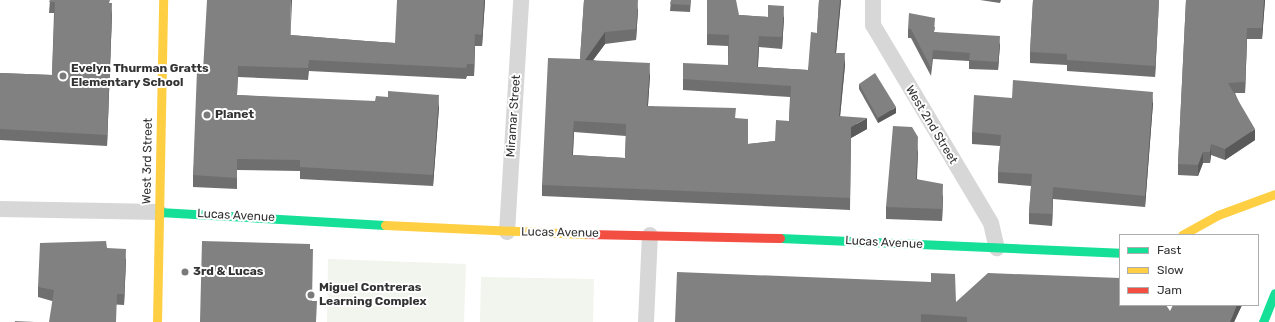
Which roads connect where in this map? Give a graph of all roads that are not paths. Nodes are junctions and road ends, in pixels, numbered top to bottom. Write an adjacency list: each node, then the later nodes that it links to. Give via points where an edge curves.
1 (163, 0): 6 (street, West 3rd Street)
2 (521, 0): 7 (street, Miramar Street)
3 (873, 0): 10 (street, West 2nd Street, via 873,25 991,223)
4 (1275, 194): 8 (street, via 1218,215)
5 (0, 209): 6 (street, Lucas Avenue)
6 (159, 212): 7 (street, Lucas Avenue); 14 (street, West 3rd Street)
7 (507, 232): 9 (street, Lucas Avenue)
8 (1184, 234)
9 (650, 235): 10 (street, Lucas Avenue); 15 (street)
10 (997, 248): 11 (street, Lucas Avenue)
11 (1119, 253)
12 (1274, 283): 13 (street)
13 (1274, 296): 16 (street)
14 (157, 322)
15 (646, 322)
16 (1263, 322)

